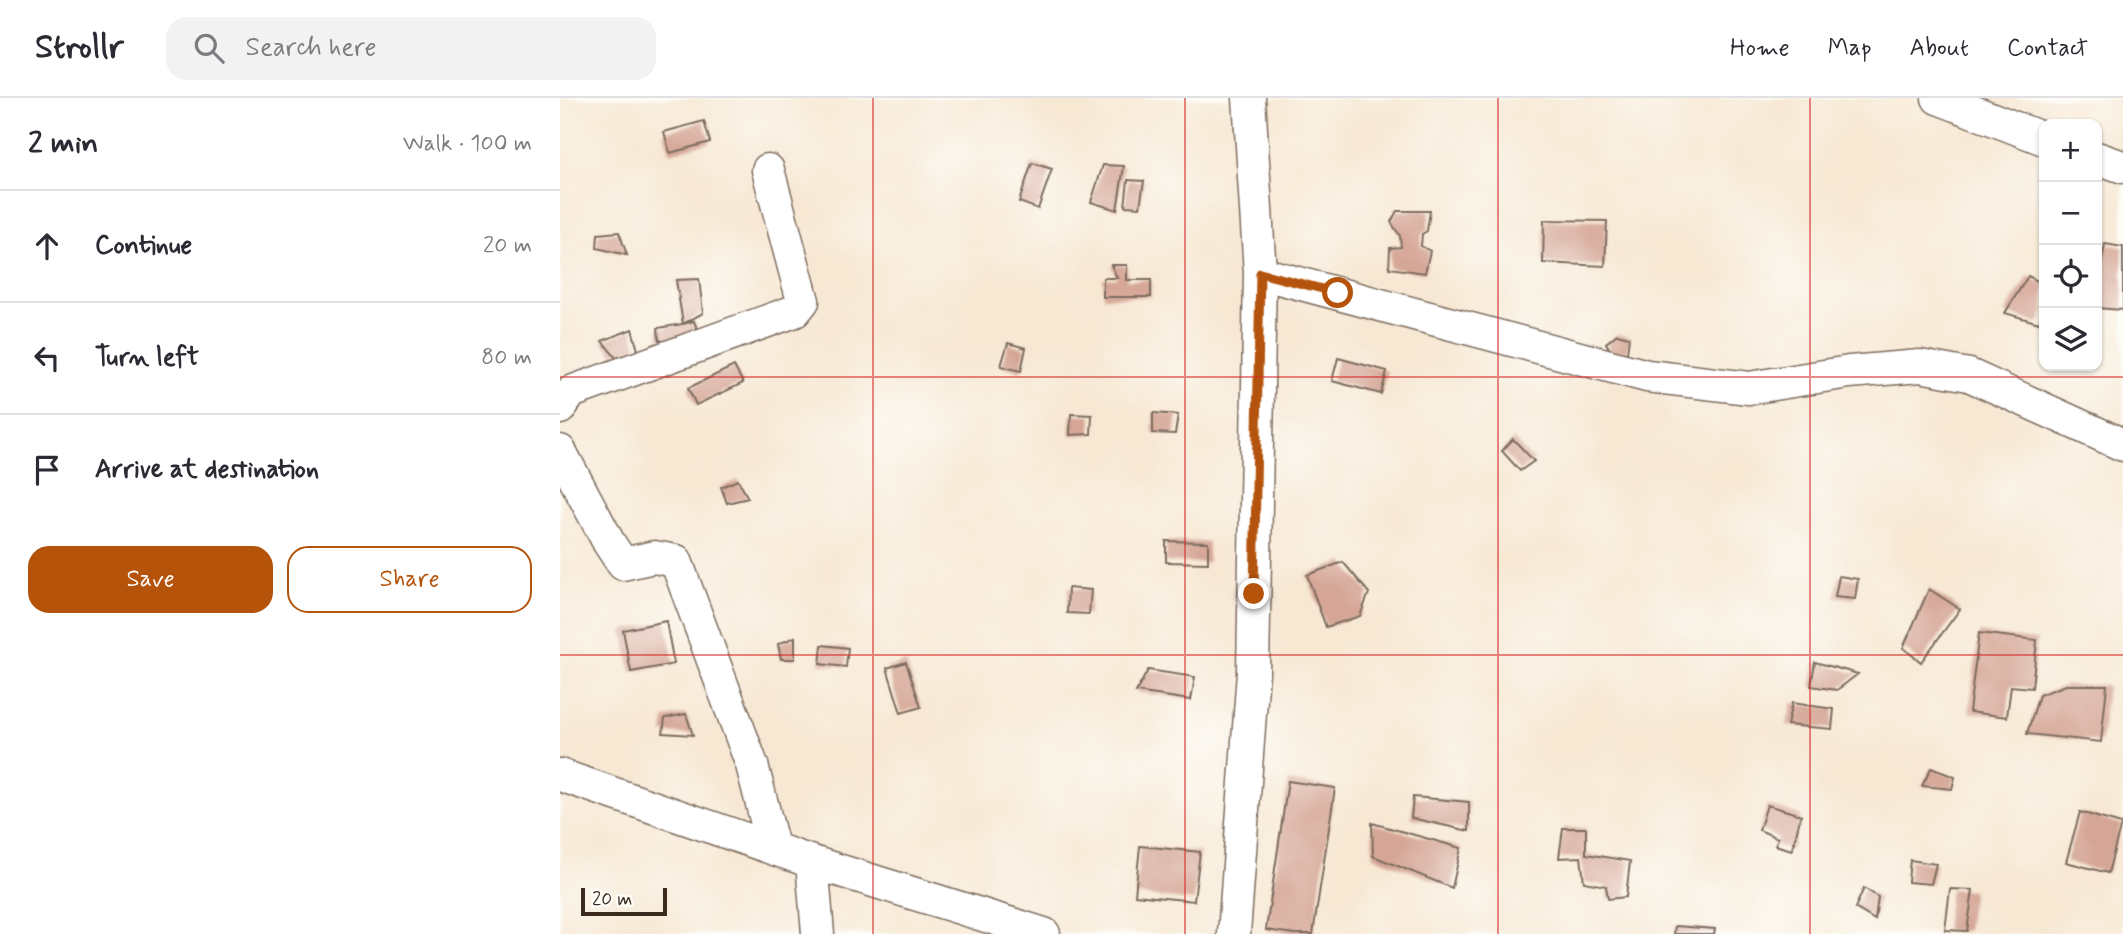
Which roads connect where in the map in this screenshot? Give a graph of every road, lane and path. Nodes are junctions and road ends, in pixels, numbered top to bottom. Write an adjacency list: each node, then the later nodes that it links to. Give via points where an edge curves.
1 (1249, 98): 7 (street)
2 (1938, 98): 3 (street)
3 (2039, 137)
4 (2102, 160): 5 (street)
5 (2123, 167)
6 (768, 170): 8 (street, via 803,301 795,311 571,392)
7 (1260, 273): 9 (street, via 1647,376 1749,388 1849,372 1920,366 1945,370 1969,375); 16 (street, via 1253,672)
8 (560, 408)
9 (2123, 445)
10 (560, 451): 12 (street, via 623,564 654,557 676,561 752,765)
11 (560, 775): 12 (street)
12 (773, 847): 13 (street)
13 (812, 862): 14 (street); 15 (street)
14 (818, 934)
15 (1044, 934)
16 (1234, 934)

